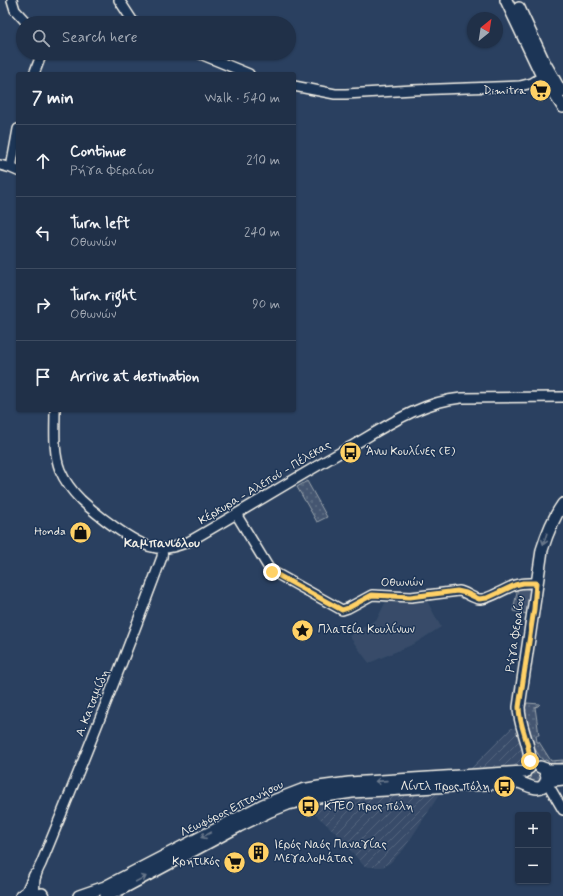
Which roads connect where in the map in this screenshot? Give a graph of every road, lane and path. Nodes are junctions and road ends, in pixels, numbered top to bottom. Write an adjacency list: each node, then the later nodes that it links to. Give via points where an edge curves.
1 (12, 0): 5 (main road, via 15,10)
2 (119, 0): 6 (main road)
3 (506, 0): 11 (main road)
4 (515, 0): 11 (main road)
5 (21, 16)
6 (129, 16)
7 (39, 60): 9 (main road)
8 (215, 60): 10 (main road)
9 (35, 72)
10 (244, 72)
11 (546, 75): 12 (main road, via 524,85 512,87 335,94); 13 (main road); 14 (main road)
12 (296, 86)
13 (563, 95)
14 (563, 107)
15 (16, 156): 17 (main road)
16 (0, 165): 17 (main road)
17 (15, 169)
18 (563, 397): 21 (main road, Κέρκυρα - Αλεπού - Πέλεκας, via 461,398 431,404 389,424)
19 (55, 412): 22 (main road, Κέρκυρα - Αλεπού - Πέλεκας, via 57,459 70,488 128,535 148,546)
20 (563, 504): 23 (main road, Ρήγα Φεραίου, one-way to 23, via 546,536)
21 (236, 514): 22 (main road, Κέρκυρα - Αλεπού - Πέλεκας, via 184,544); 23 (main road, Οθωνών, via 270,570 342,610 372,595 410,597 457,591 479,599 515,585)
22 (163, 548): 31 (main road, Α. Κατσιμίδη, via 135,632)
23 (536, 583): 24 (main road, Ρήγα Φεραίου, via 519,707 519,718)
24 (529, 747): 25 (main road, Ρήγα Φεραίου); 26 (main road, Ρήγα Φεραίου)
25 (543, 769): 26 (main road, Λεωφόρος Επτανήσου, via 535,766); 27 (main road, Λεωφόρος Επτανήσου); 29 (main road, via 547,774)
26 (527, 770): 29 (main road, via 524,779); 35 (main road, Λεωφόρος Επτανήσου, one-way to 35, via 349,783 297,792 263,805 105,887)
27 (563, 770)
28 (563, 779): 29 (main road, Λεωφόρος Επτανήσου)
29 (540, 784): 30 (main road, via 556,798); 36 (main road, Λεωφόρος Επτανήσου, one-way to 29, via 288,804 374,790 512,782)
30 (563, 810)
31 (41, 864): 32 (main road, Α. Κατσιμίδη); 34 (main road, Α. Κατσιμίδη)
32 (35, 875): 33 (main road, via 27,892); 34 (main road, Α. Κατσιμίδη, via 34,882)
33 (22, 896)
34 (41, 896)
35 (79, 896)
36 (106, 896)

